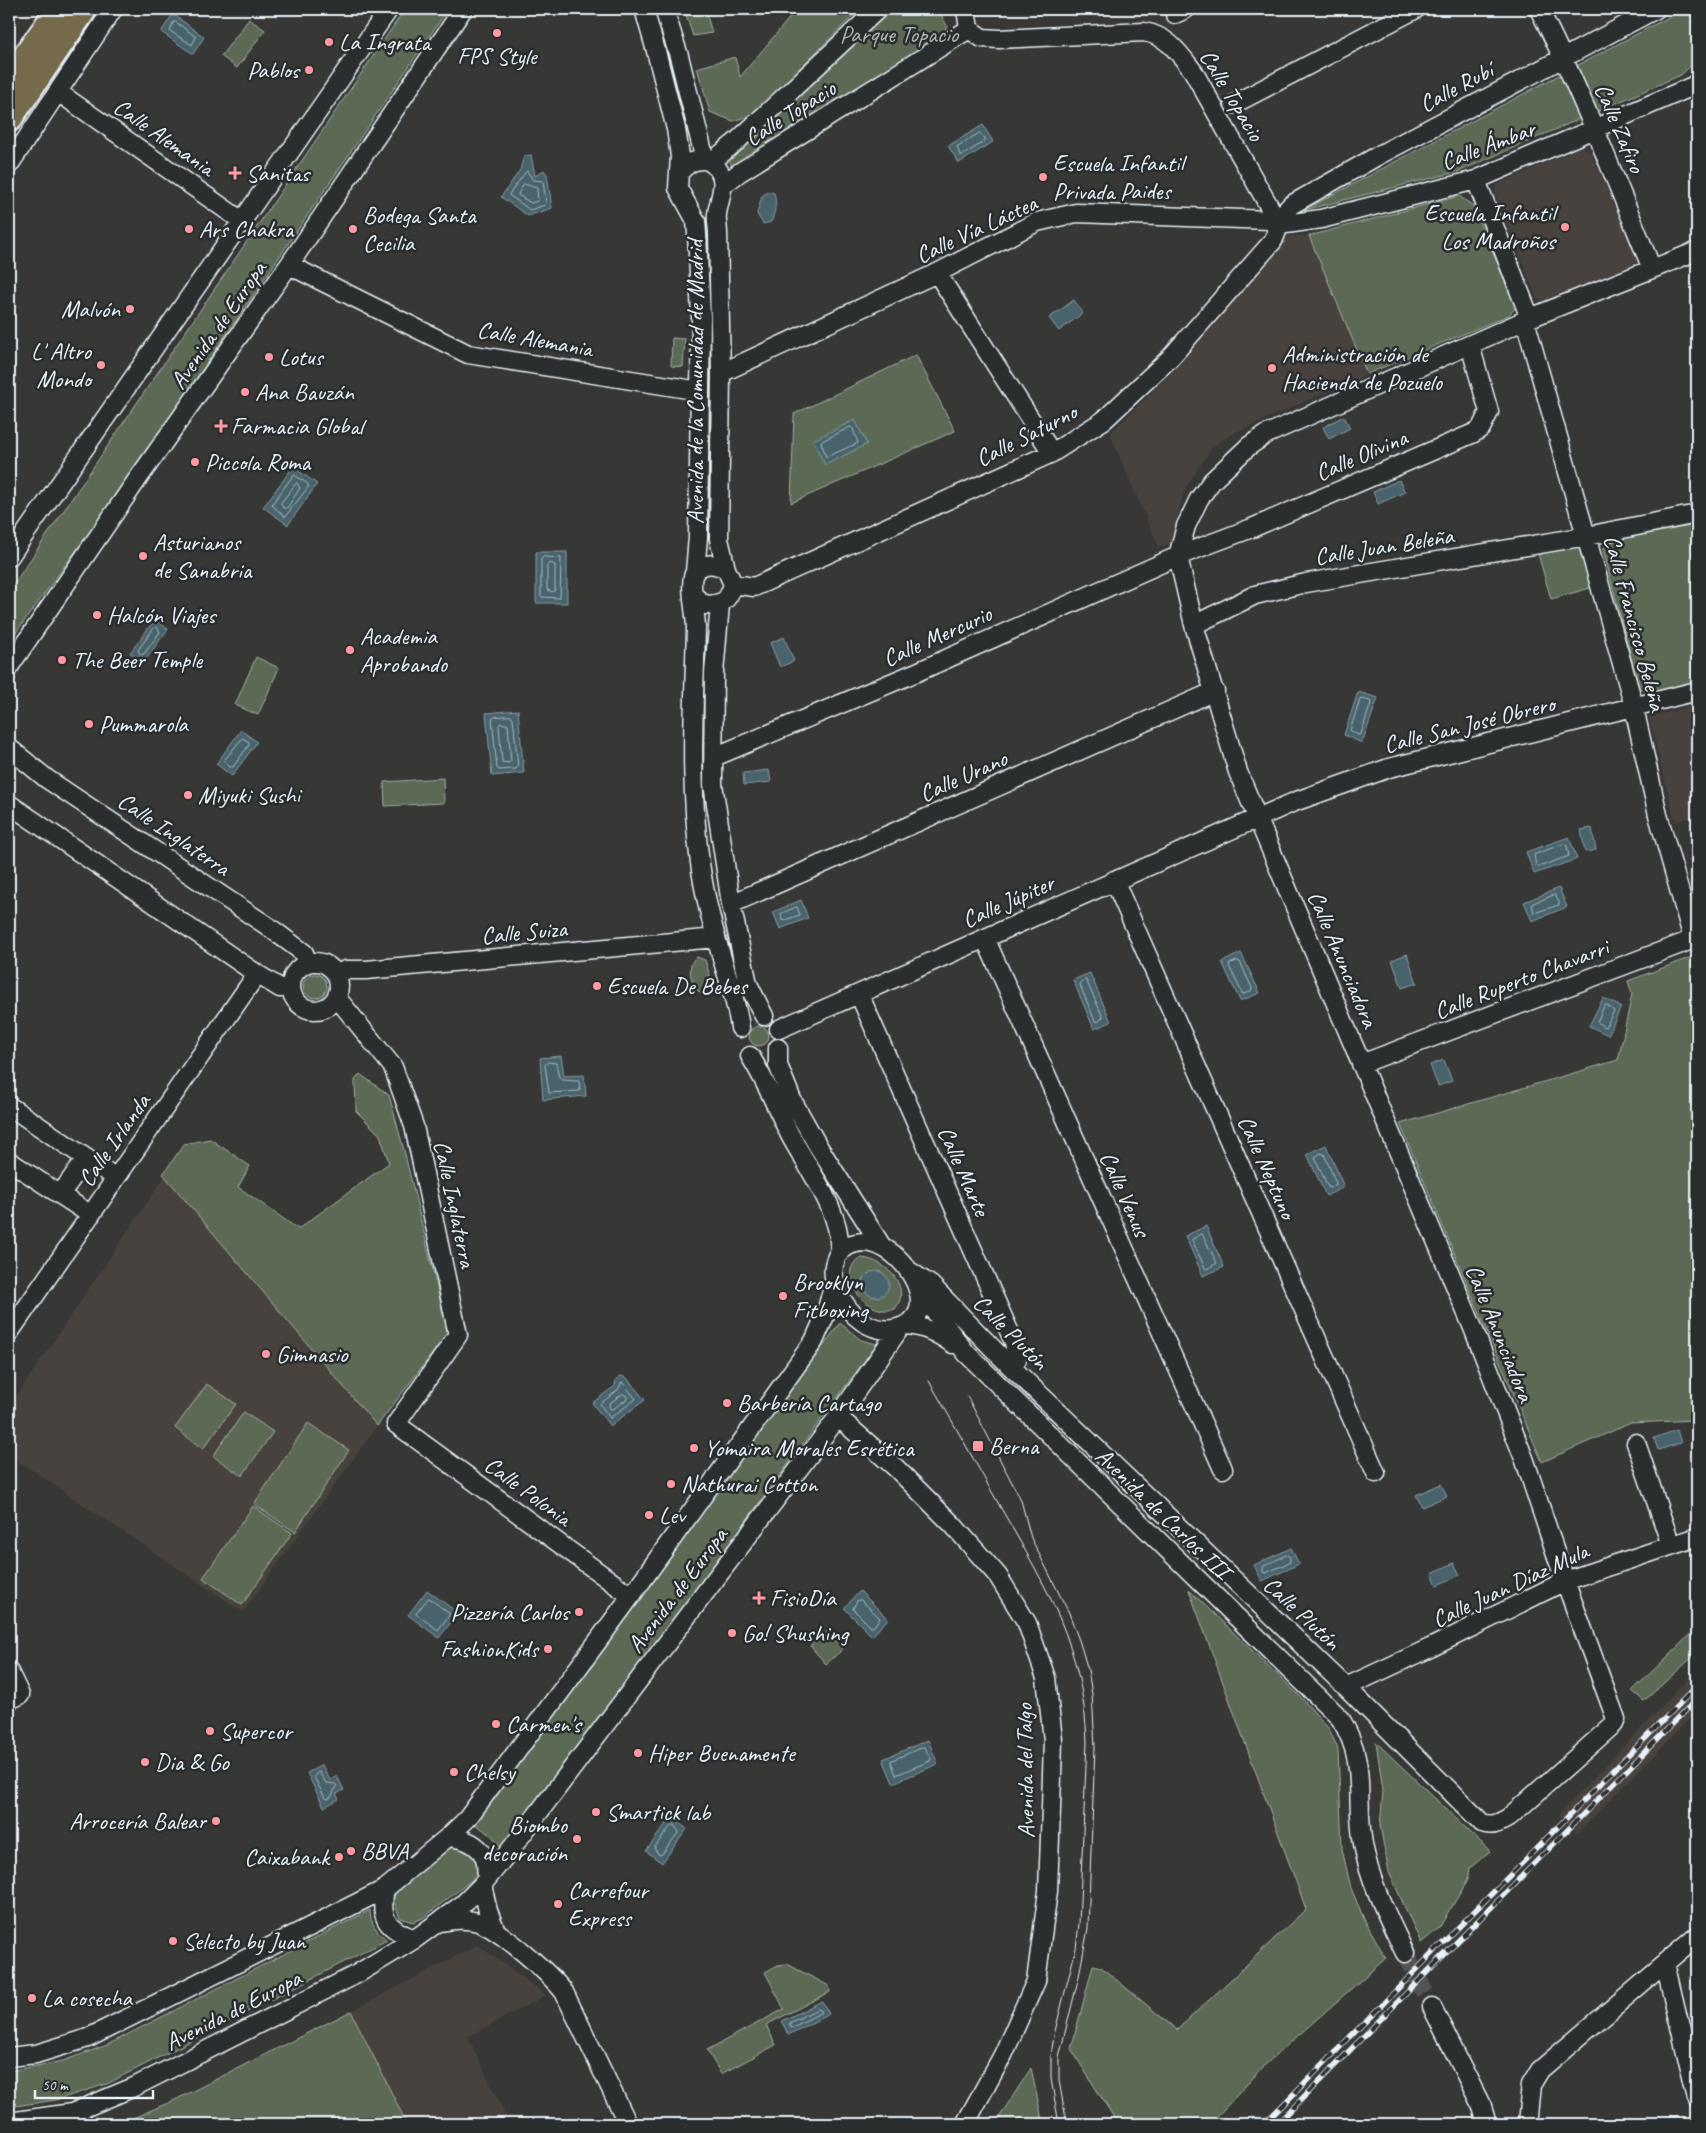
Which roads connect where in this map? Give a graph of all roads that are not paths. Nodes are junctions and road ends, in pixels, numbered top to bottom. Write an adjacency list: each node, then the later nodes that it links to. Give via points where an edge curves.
1 (58, 9): 15 (highway)
2 (84, 9): 19 (highway)
3 (113, 9): 17 (street)
4 (389, 9): 27 (street, Avenida de Europa)
5 (463, 9): 30 (street, Avenida de Europa)
6 (644, 9): 23 (street, via 676,130)
7 (664, 9): 21 (street)
8 (878, 9): 21 (street, via 736,142)
9 (966, 9): 13 (street)
10 (1416, 9): 18 (street)
11 (1539, 9): 14 (street, Calle Zafiro)
12 (1656, 9): 14 (street, Calle Rubí)
13 (969, 28): 25 (street, Calle Topacio, via 740,172); 28 (street, Calle Topacio, via 982,38 999,39 1157,34 1178,51 1193,71)
14 (1564, 57): 20 (street, Calle Zafiro); 28 (street, Calle Rubí, via 1291,205)
15 (9, 80)
16 (1696, 88): 20 (street, Calle Ámbar)
17 (58, 92): 22 (street); 27 (street, Calle Alemania)
18 (1234, 104)
19 (9, 119)
20 (1594, 127): 24 (street, Calle Ámbar); 31 (street, Calle Zafiro)
21 (708, 161): 23 (street, via 695,160); 25 (street, via 721,172)
22 (9, 165)
23 (680, 172): 26 (street, via 678,188)
24 (1476, 180): 28 (street, Calle Ámbar, via 1321,220); 33 (street, Calle Francisco Beleña)
25 (722, 190): 26 (street, via 711,203 698,205); 35 (street, Avenida de la Comunidad de Madrid, via 716,216)
26 (686, 201): 36 (street, Avenida de la Comunidad de Madrid, via 696,221 697,234)
27 (242, 220): 41 (street, Avenida de Europa)
28 (1278, 221): 32 (street, Calle Vía Láctea, via 1076,213 1037,222); 37 (street, Calle Saturno, via 1273,241 1170,358 1104,420)
29 (1697, 251): 31 (street)
30 (289, 266): 36 (street, Calle Alemania, via 468,354); 47 (street, Avenida de Europa)
31 (1652, 269): 33 (street)
32 (937, 273): 35 (street, Calle Vía Láctea); 37 (street)
33 (1527, 319): 34 (street); 39 (street, Calle Francisco Beleña)
34 (1470, 345): 40 (street, via 1265,435 1249,446 1222,470 1199,499 1186,526); 40 (street, Calle Olivina, via 1489,412 1481,428 1252,528)
35 (721, 373): 43 (street, Avenida de la Comunidad de Madrid, via 719,539)
36 (700, 391): 42 (street, Avenida de la Comunidad de Madrid)
37 (1052, 453): 43 (street, Calle Saturno, via 754,587)
38 (1697, 514): 39 (street, Calle Juan Beleña)
39 (1587, 536): 46 (street, Calle Juan Beleña, via 1306,583 1255,595); 50 (street, Calle Francisco Beleña)
40 (1178, 556): 46 (street, Calle Anunciadora); 52 (street, Calle Mercurio, via 917,672)
41 (9, 557)
42 (695, 572): 43 (street, via 704,565 715,564); 44 (street, via 690,584)
43 (729, 577): 45 (street, via 730,596)
44 (694, 596): 45 (street, via 705,605); 57 (street, via 692,785 700,864)
45 (720, 604): 52 (street, via 714,673)
46 (1194, 625): 48 (street, Calle Anunciadora)
47 (9, 667)
48 (1215, 691): 54 (street, Calle Anunciadora, via 1238,772); 56 (street, Calle Urano)
49 (1697, 691): 50 (street, Calle San José Obrero)
50 (1634, 706): 54 (street, Calle San José Obrero, via 1389,768); 59 (street, Calle Francisco Beleña, via 1658,815)
51 (9, 748): 60 (street, Calle Inglaterra, via 39,773 269,927 304,953)
52 (714, 756): 56 (street, via 713,784)
53 (9, 804): 61 (street)
54 (1257, 818): 55 (street, Calle Júpiter); 71 (street, Calle Anunciadora)
55 (1114, 880): 58 (street, Calle Júpiter); 91 (street, Calle Neptuno)
56 (731, 904): 66 (street, via 748,984)
57 (716, 938): 62 (street, Calle Suiza, via 346,970); 67 (street)
58 (985, 938): 64 (street, Calle Júpiter); 90 (street, Calle Venus)
59 (1695, 939): 71 (street, Calle Ruperto Chavarri)
60 (308, 963): 62 (street, via 326,964); 63 (street, via 297,970)
61 (257, 974): 63 (street, via 280,988); 75 (street, Calle Irlanda)
62 (337, 974): 65 (street, via 340,990)
63 (291, 988): 65 (street, via 295,1000 308,1010 324,1009)
64 (859, 994): 68 (street, Calle Júpiter); 86 (street, Calle Marte, via 1014,1342 1016,1359)
65 (336, 1000): 88 (street, Calle Inglaterra, via 393,1067 414,1126 458,1334)
66 (764, 1016): 67 (street, via 750,1018); 68 (street, via 776,1023)
67 (740, 1028): 70 (street, via 741,1047)
68 (779, 1029): 69 (street)
69 (778, 1048): 70 (street, via 768,1056); 78 (street, via 778,1065 792,1100)
70 (750, 1056): 79 (street, via 827,1199 839,1234)
71 (1361, 1064): 94 (street, Calle Anunciadora, via 1473,1328 1525,1460)
72 (9, 1106): 73 (street)
73 (86, 1158): 75 (street); 76 (street)
74 (9, 1161): 76 (street)
75 (116, 1178): 77 (street, Calle Irlanda)
76 (60, 1196): 77 (street)
77 (91, 1215): 84 (street, Calle Irlanda)
78 (881, 1245): 79 (street, via 856,1243); 80 (street)
79 (839, 1254): 81 (street, via 834,1265)
80 (908, 1270): 82 (street); 86 (street, Calle Plutón, via 930,1285)
81 (834, 1283): 83 (street, via 846,1307 861,1321 879,1328); 95 (street, Avenida de Europa, via 814,1341)
82 (918, 1289): 83 (street, via 917,1311); 85 (street, Avenida de Carlos III)
83 (902, 1326): 85 (street, Avenida de Carlos III, via 915,1325 936,1332); 87 (street, Avenida de Europa)
84 (9, 1333)
85 (966, 1353): 107 (street, Avenida de Carlos III, via 1329,1707 1346,1729 1356,1754 1365,1855 1378,1896)
86 (1007, 1363): 97 (street, Calle Plutón)
87 (838, 1417): 101 (street, Avenida de Europa); 114 (street, Avenida del Talgo, via 896,1468 998,1576 1027,1623 1046,1678 1053,1740 1051,1818 1048,1891 1036,1981 1003,2056)
88 (396, 1424): 95 (street, Calle Polonia)
89 (1636, 1443): 93 (street)
90 (1223, 1469)
91 (1376, 1473)
92 (1697, 1537): 93 (street, Calle Juan Díaz Mula)
93 (1671, 1545): 94 (street, Calle Juan Díaz Mula)
94 (1565, 1581): 97 (street, Calle Juan Díaz Mula); 99 (street, Calle Anunciadora, via 1616,1719 1508,1818)
95 (631, 1596): 100 (street, Avenida de Europa, via 466,1819)
96 (9, 1672): 98 (street)
97 (1346, 1686): 99 (street, Calle Plutón, via 1482,1823)
98 (14, 1697)
99 (1489, 1826)
100 (448, 1837): 101 (street, via 470,1842 485,1856); 102 (street, Avenida de Europa)
101 (485, 1881): 103 (street, Avenida de Europa); 104 (street, via 488,1911)
102 (385, 1889): 106 (street, via 382,1906 385,1918 400,1933); 110 (street, Avenida de Europa, via 88,2038 36,2054)
103 (440, 1922): 104 (street, via 463,1919 479,1922); 106 (street, Avenida de Europa)
104 (496, 1931): 113 (street, via 564,1992)
105 (1697, 1936): 108 (street)
106 (415, 1939): 112 (street, Avenida de Europa, via 357,1974 146,2082 72,2113)
107 (1405, 1953)
108 (1665, 1963): 111 (street); 116 (street, via 1540,2070 1531,2085)
109 (1432, 2007): 115 (street)
110 (9, 2057)
111 (1697, 2099)
112 (9, 2122)
113 (628, 2124)
114 (965, 2124)
115 (1488, 2124)
116 (1527, 2124)

